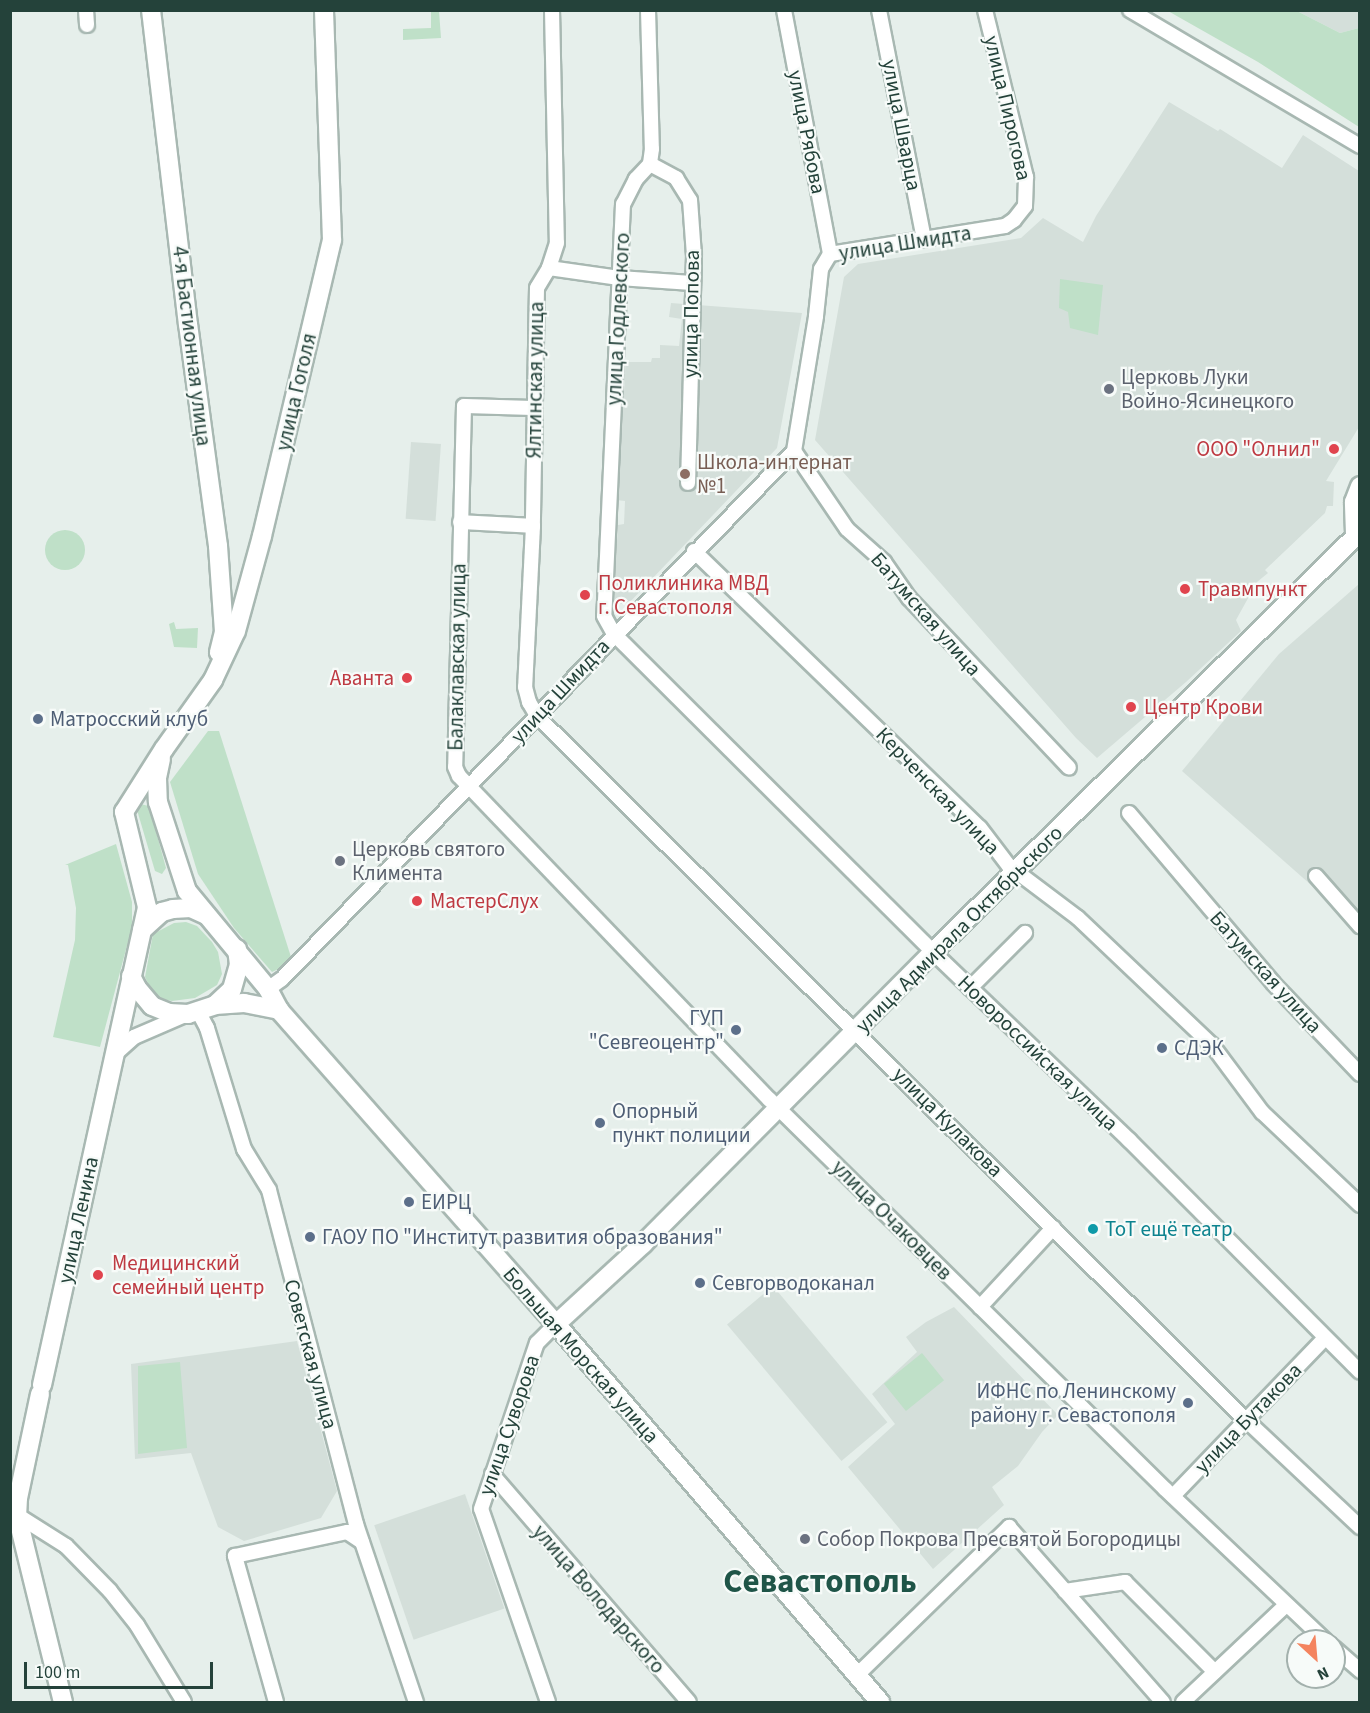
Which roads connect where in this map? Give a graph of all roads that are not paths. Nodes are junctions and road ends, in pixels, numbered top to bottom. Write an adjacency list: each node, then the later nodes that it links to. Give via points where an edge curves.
1 (86, 10): 10 (street)
2 (152, 10): 28 (main road, 4-я Бастионная улица, via 218,546 224,632)
3 (324, 10): 28 (main road, улица Гоголя, via 332,240 262,536 236,631)
4 (552, 10): 16 (street, Ялтинская улица, via 557,243)
5 (648, 10): 12 (street)
6 (784, 10): 15 (street, улица Рябова)
7 (879, 10): 14 (street, улица Шварца)
8 (985, 10): 13 (street, улица Пирогова, via 1026,177)
9 (1130, 10): 11 (street)
10 (87, 25)
11 (1359, 146)
12 (650, 164): 17 (street, улица Годлевского, via 636,179 623,204); 18 (street, улица Попова, via 676,178 690,200)
13 (1024, 206): 14 (street, улица Шмидта, via 1005,226)
14 (924, 240): 15 (street, улица Шмидта)
15 (830, 254): 20 (street, улица Шмидта, via 821,268)
16 (549, 268): 17 (street); 19 (street, Ялтинская улица, via 537,288)
17 (619, 278): 18 (street); 27 (street, улица Годлевского, via 604,616)
18 (692, 283): 21 (street, улица Попова)
19 (534, 408): 23 (street, Балаклавская улица, via 464,406); 24 (street, Ялтинская улица)
20 (794, 451): 26 (street, улица Шмидта); 31 (street, Батумская улица, via 847,529 884,562 909,598)
21 (688, 483)
22 (1359, 486): 25 (main road, via 1354,502)
23 (460, 522): 24 (street); 32 (street, Балаклавская улица, via 455,767)
24 (533, 526): 29 (street, Ялтинская улица, via 525,687)
25 (1357, 533): 34 (main road, улица Адмирала Октябрьского)
26 (694, 551): 27 (street, улица Шмидта); 34 (street, Керченская улица, via 980,828)
27 (614, 634): 29 (street, улица Шмидта); 41 (street, Новороссийская улица)
28 (213, 680): 30 (main road, улица Гоголя)
29 (537, 716): 32 (street, улица Шмидта); 47 (street, улица Кулакова)
30 (164, 748): 36 (main road, via 157,778 158,802 187,891); 38 (main road, улица Гоголя, via 124,812 147,907)
31 (1069, 768)
32 (469, 786): 44 (street, улица Шмидта); 50 (street, улица Очаковцев)
33 (1129, 813): 49 (street, Батумская улица, via 1273,983)
34 (1015, 871): 41 (main road, улица Адмирала Октябрьского); 51 (street, Керченская улица, via 1078,918 1212,1045 1262,1112)
35 (1316, 876): 37 (street)
36 (208, 916): 38 (main road, via 191,908 173,909 162,912); 40 (main road)
37 (1359, 926)
38 (142, 930): 42 (main road)
39 (1025, 933): 43 (street)
40 (237, 949): 44 (main road, Большая Морская улица); 45 (main road, via 236,981 227,995)
41 (933, 952): 43 (street, Новороссийская улица); 47 (main road, улица Адмирала Октябрьского)
42 (131, 976): 45 (main road, via 152,1006 169,1013); 48 (main road, улица Ленина)
43 (970, 988): 55 (street, Новороссийская улица, via 1129,1140)
44 (268, 989): 46 (main road, Большая Морская улица)
45 (200, 1010): 46 (main road, via 244,1003); 48 (street, via 134,1037); 62 (street, Советская улица, via 244,1149 269,1190)
46 (279, 1010): 54 (main road, Большая Морская улица)
47 (855, 1031): 50 (main road, улица Адмирала Октябрьского); 52 (street, улица Кулакова)
48 (114, 1055): 60 (main road, улица Ленина)
49 (1359, 1074)
50 (779, 1108): 53 (street, улица Очаковцев); 54 (main road, улица Адмирала Октябрьского, via 643,1244)
51 (1359, 1206)
52 (1053, 1228): 53 (street); 57 (street, улица Кулакова)
53 (980, 1307): 59 (street, улица Очаковцев)
54 (556, 1324): 58 (street, улица Суворова, via 537,1343); 69 (main road, Большая Морская улица)
55 (1324, 1339): 56 (street, Новороссийская улица); 57 (street, улица Бутакова)
56 (1359, 1372)
57 (1247, 1421): 59 (street, улица Бутакова); 61 (street, улица Кулакова)
58 (492, 1474): 74 (street, улица Суворова, via 481,1509); 75 (street, улица Володарского)
59 (1173, 1496): 64 (street, улица Очаковцев)
60 (14, 1516): 70 (main road, улица Ленина); 71 (street, via 66,1546 110,1591 137,1625)
61 (1359, 1527)
62 (362, 1542): 72 (street, via 347,1532 235,1556); 73 (street, Советская улица)
63 (1065, 1592): 68 (street, via 1125,1582); 69 (street, via 1009,1527); 77 (street)
64 (1286, 1605): 65 (street, улица Очаковцев); 68 (street)
65 (1313, 1629)
66 (1346, 1659): 67 (street)
67 (1359, 1671)
68 (1215, 1672): 78 (street)
69 (856, 1676): 76 (main road, Большая Морская улица)
70 (63, 1702)
71 (184, 1702)
72 (276, 1702)
73 (416, 1702)
74 (548, 1702)
75 (689, 1702)
76 (880, 1702)
77 (1163, 1702)
78 (1183, 1702)

